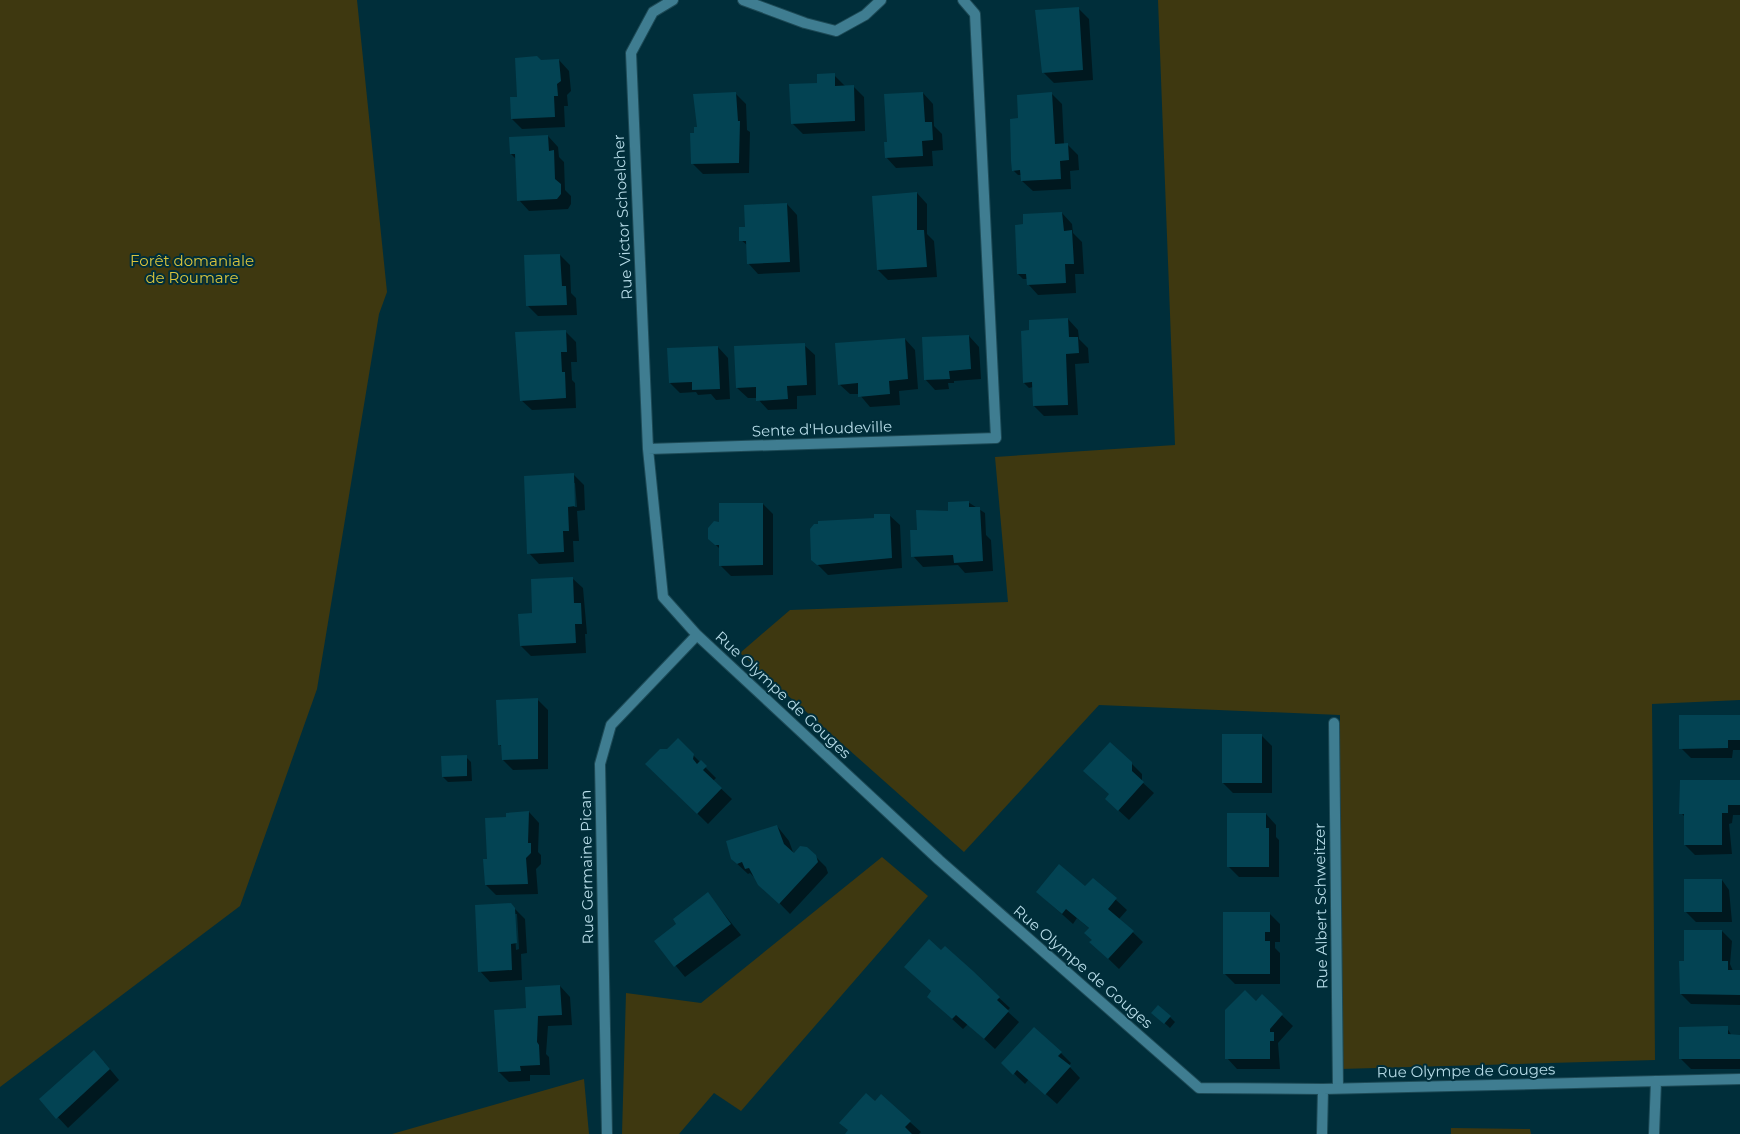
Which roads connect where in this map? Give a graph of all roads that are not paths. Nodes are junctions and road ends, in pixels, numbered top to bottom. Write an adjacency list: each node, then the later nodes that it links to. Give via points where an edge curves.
1 (674, 0): 5 (street, Rue Victor Schoelcher, via 653,12 631,53)
2 (743, 0): 3 (street, via 804,23 836,31 866,15)
3 (881, 0)
4 (963, 0): 5 (street, Sente d'Houdeville, via 975,14 996,438)
5 (648, 450): 6 (street, Rue Olympe de Gouges, via 663,598)
6 (697, 635): 11 (street, Rue Olympe de Gouges, via 939,860 1198,1088); 12 (street, Rue Germaine Pican, via 611,725 600,764)
7 (1334, 723): 10 (street, Rue Albert Schweitzer)
8 (1740, 1079): 9 (street, Rue Olympe de Gouges)
9 (1656, 1082): 10 (street, Rue Olympe de Gouges); 14 (street)
10 (1338, 1088): 11 (street, Rue Olympe de Gouges)
11 (1322, 1089): 13 (street)
12 (607, 1134)
13 (1322, 1134)
14 (1654, 1134)

